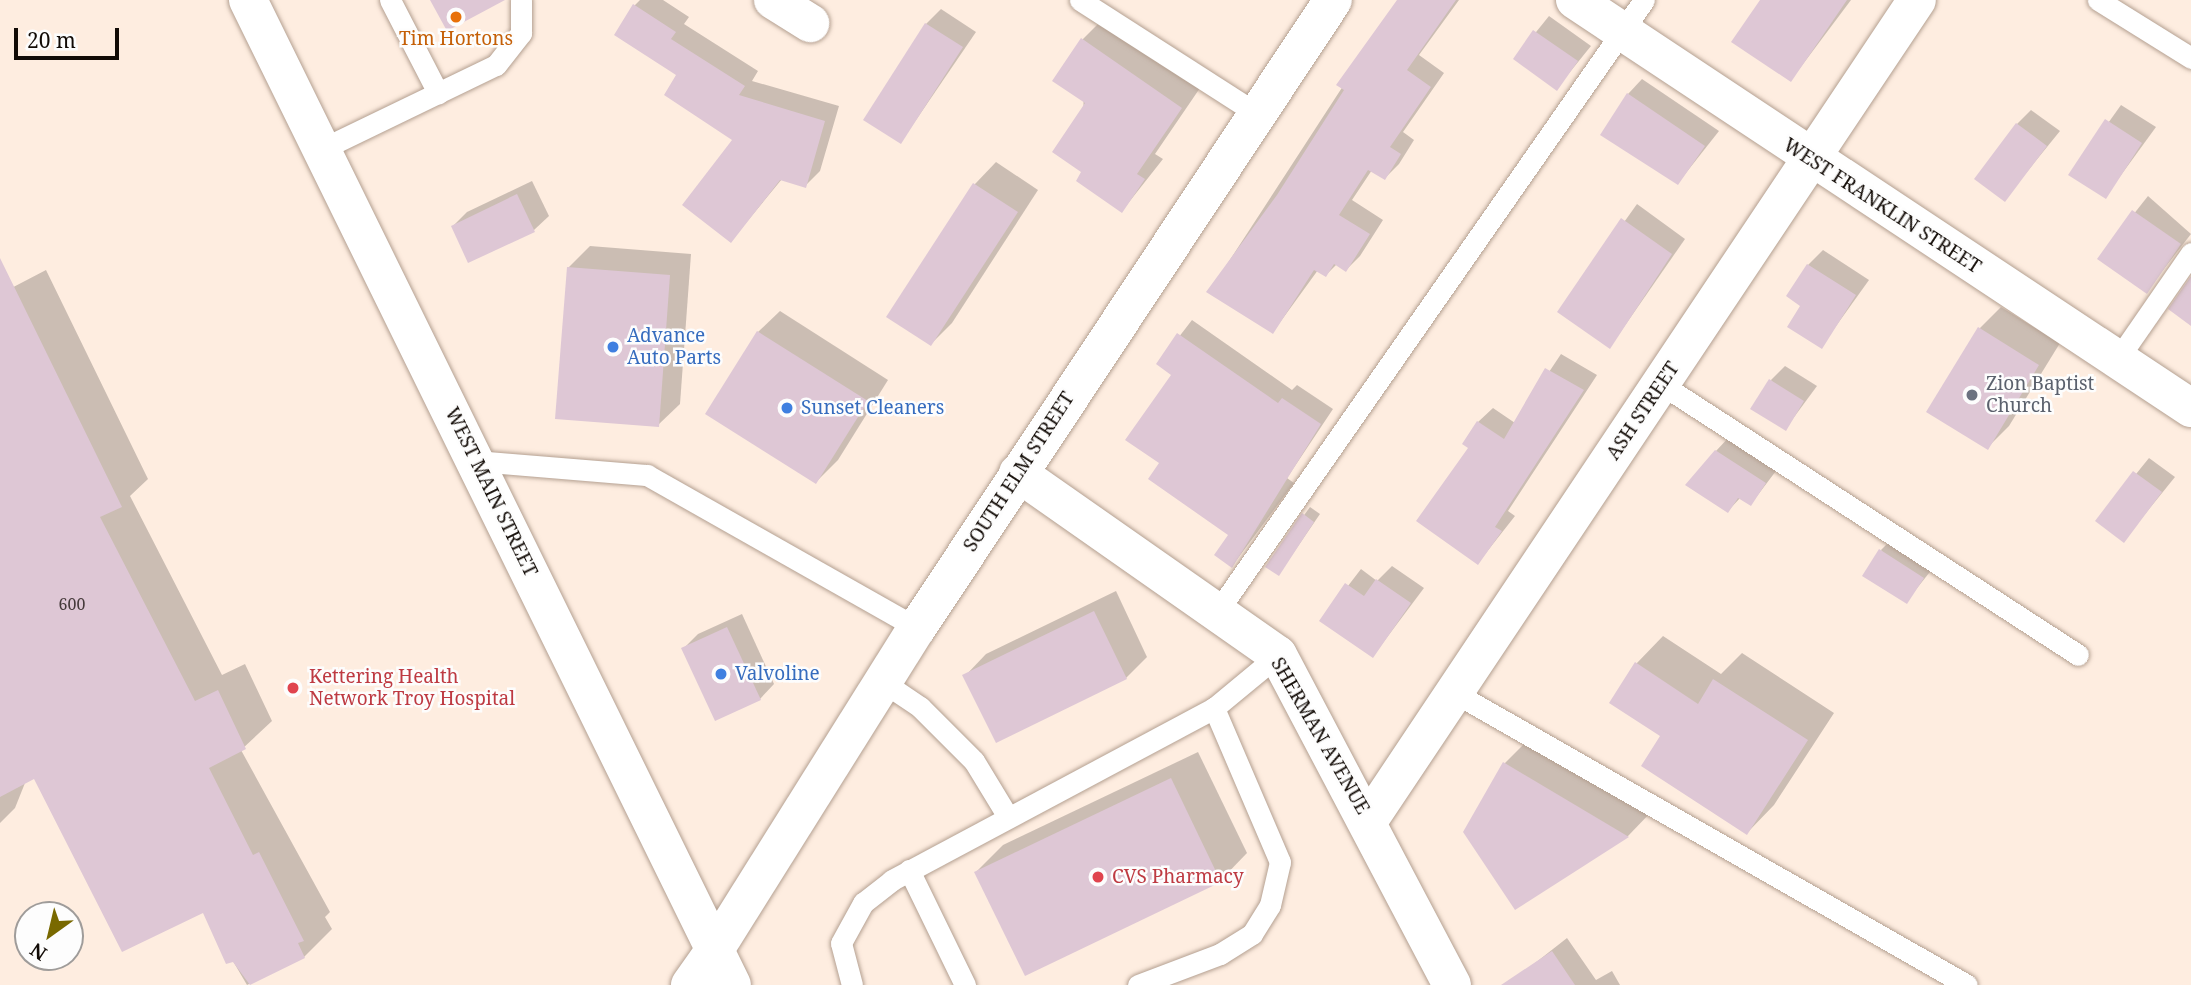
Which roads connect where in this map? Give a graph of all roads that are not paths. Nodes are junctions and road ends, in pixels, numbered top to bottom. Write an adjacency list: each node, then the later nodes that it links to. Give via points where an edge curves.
1 (248, 0): 16 (street, WEST MAIN STREET)
2 (390, 0): 14 (lane)
3 (522, 0): 14 (lane, via 521,33 496,65)
4 (773, 0): 11 (street)
5 (1080, 0): 15 (lane)
6 (1332, 0): 15 (street, SOUTH ELM STREET)
7 (1575, 0): 12 (street, WEST FRANKLIN STREET)
8 (1644, 0): 12 (lane)
9 (1917, 0): 17 (street, ASH STREET)
10 (2098, 0): 13 (lane)
11 (810, 23)
12 (1623, 32): 17 (street, WEST FRANKLIN STREET); 24 (lane)
13 (2191, 58)
14 (438, 93): 16 (lane)
15 (1256, 113): 23 (street, SOUTH ELM STREET)
16 (324, 148): 22 (street, WEST MAIN STREET)
17 (1812, 160): 19 (street, WEST FRANKLIN STREET); 20 (street, ASH STREET)
18 (2191, 253): 19 (lane)
19 (2118, 360): 21 (street, WEST FRANKLIN STREET)
20 (1661, 384): 27 (lane); 29 (street, ASH STREET)
21 (2191, 408)
22 (476, 461): 25 (lane, via 647,475); 34 (street, WEST MAIN STREET)
23 (1018, 473): 24 (street, SHERMAN AVENUE); 25 (street, SOUTH ELM STREET)
24 (1217, 612): 26 (street, SHERMAN AVENUE)
25 (917, 628): 28 (street, SOUTH ELM STREET)
26 (1278, 655): 30 (lane); 32 (street, SHERMAN AVENUE)
27 (2078, 655)
28 (883, 682): 31 (lane, via 920,707 974,761); 34 (street, SOUTH ELM STREET)
29 (1455, 693): 32 (street, ASH STREET); 41 (lane)
30 (1214, 708): 31 (lane); 40 (lane, via 1280,862 1270,905 1252,933 1220,954)
31 (1007, 817): 33 (lane)
32 (1368, 820): 35 (street, SHERMAN AVENUE)
33 (909, 870): 38 (lane, via 863,903 841,943); 39 (lane)
34 (715, 951): 36 (street, SOUTH ELM STREET); 37 (street, WEST MAIN STREET)
35 (1441, 981)
36 (690, 985)
37 (732, 985)
38 (852, 985)
39 (965, 985)
40 (1139, 985)
41 (1967, 985)

